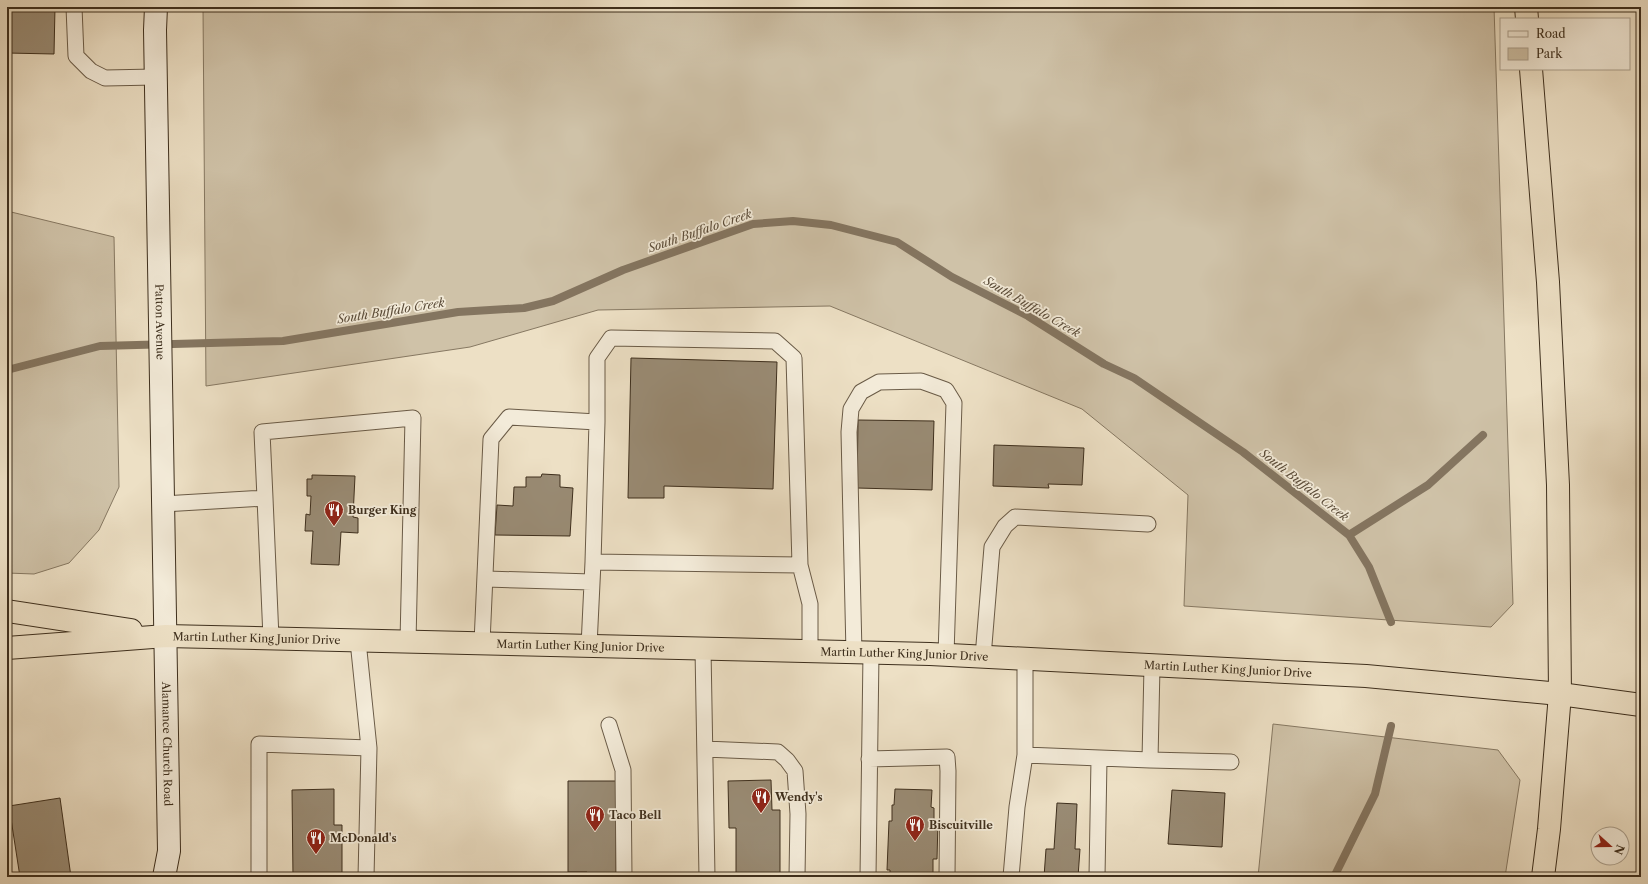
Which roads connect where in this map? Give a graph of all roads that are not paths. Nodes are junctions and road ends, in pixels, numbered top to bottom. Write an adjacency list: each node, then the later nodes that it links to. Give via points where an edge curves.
1 (74, 7): 6 (lane, via 76,56 91,71 105,78)
2 (156, 7): 6 (street, Patton Avenue)
3 (1526, 7): 4 (highway)
4 (1527, 18)
5 (1531, 70): 30 (highway, via 1548,282 1558,484)
6 (155, 77): 9 (street, Patton Avenue)
7 (598, 422): 11 (lane); 12 (lane, via 597,358 611,338 775,341 794,358); 13 (lane, via 509,417 491,439)
8 (265, 498): 9 (lane); 17 (lane); 19 (lane, via 262,432 413,418)
9 (163, 504): 16 (street, Patton Avenue)
10 (1148, 524): 27 (lane, via 1016,518 1004,526 992,547)
11 (593, 562): 12 (lane); 14 (lane)
12 (800, 565): 24 (lane, via 810,604)
13 (486, 579): 14 (lane); 20 (lane)
14 (592, 582): 21 (lane)
15 (7, 611): 16 (highway)
16 (166, 636): 17 (highway, Martin Luther King Junior Drive); 22 (highway); 40 (street, Alamance Church Road)
17 (272, 638): 18 (highway, Martin Luther King Junior Drive)
18 (358, 641): 19 (highway, Martin Luther King Junior Drive); 33 (lane)
19 (408, 642): 20 (highway, Martin Luther King Junior Drive)
20 (482, 643): 21 (highway, Martin Luther King Junior Drive)
21 (589, 646): 23 (highway, Martin Luther King Junior Drive)
22 (7, 648)
23 (704, 649): 24 (highway, Martin Luther King Junior Drive); 34 (lane)
24 (810, 651): 25 (highway, Martin Luther King Junior Drive)
25 (862, 653): 26 (highway, Martin Luther King Junior Drive); 26 (lane, via 849,432 851,409 861,392 879,382 921,381 946,390 954,402); 36 (lane)
26 (946, 655): 27 (highway, Martin Luther King Junior Drive)
27 (983, 657): 28 (highway, Martin Luther King Junior Drive)
28 (1025, 659): 29 (highway, Martin Luther King Junior Drive); 35 (lane)
29 (1152, 666): 30 (highway, Martin Luther King Junior Drive, via 1366,676); 38 (lane)
30 (1560, 694): 31 (highway, Martin Luther King Junior Drive); 52 (highway)
31 (1641, 705)
32 (609, 725): 45 (lane, via 623,770)
33 (369, 748): 43 (lane, via 259,744); 44 (lane)
34 (705, 749): 46 (lane); 47 (lane, via 778,752 795,770 798,814)
35 (1025, 755): 37 (lane); 50 (lane, via 1017,808)
36 (870, 759): 48 (lane); 49 (lane, via 947,757)
37 (1099, 759): 38 (lane); 51 (lane)
38 (1150, 760): 39 (lane)
39 (1231, 762)
40 (170, 851): 41 (street, Alamance Church Road); 42 (street, Alamance Church Road)
41 (164, 877)
42 (178, 877)
43 (259, 877)
44 (366, 877)
45 (624, 877)
46 (707, 877)
47 (797, 877)
48 (868, 877)
49 (947, 877)
50 (1012, 877)
51 (1097, 877)
52 (1543, 877)

